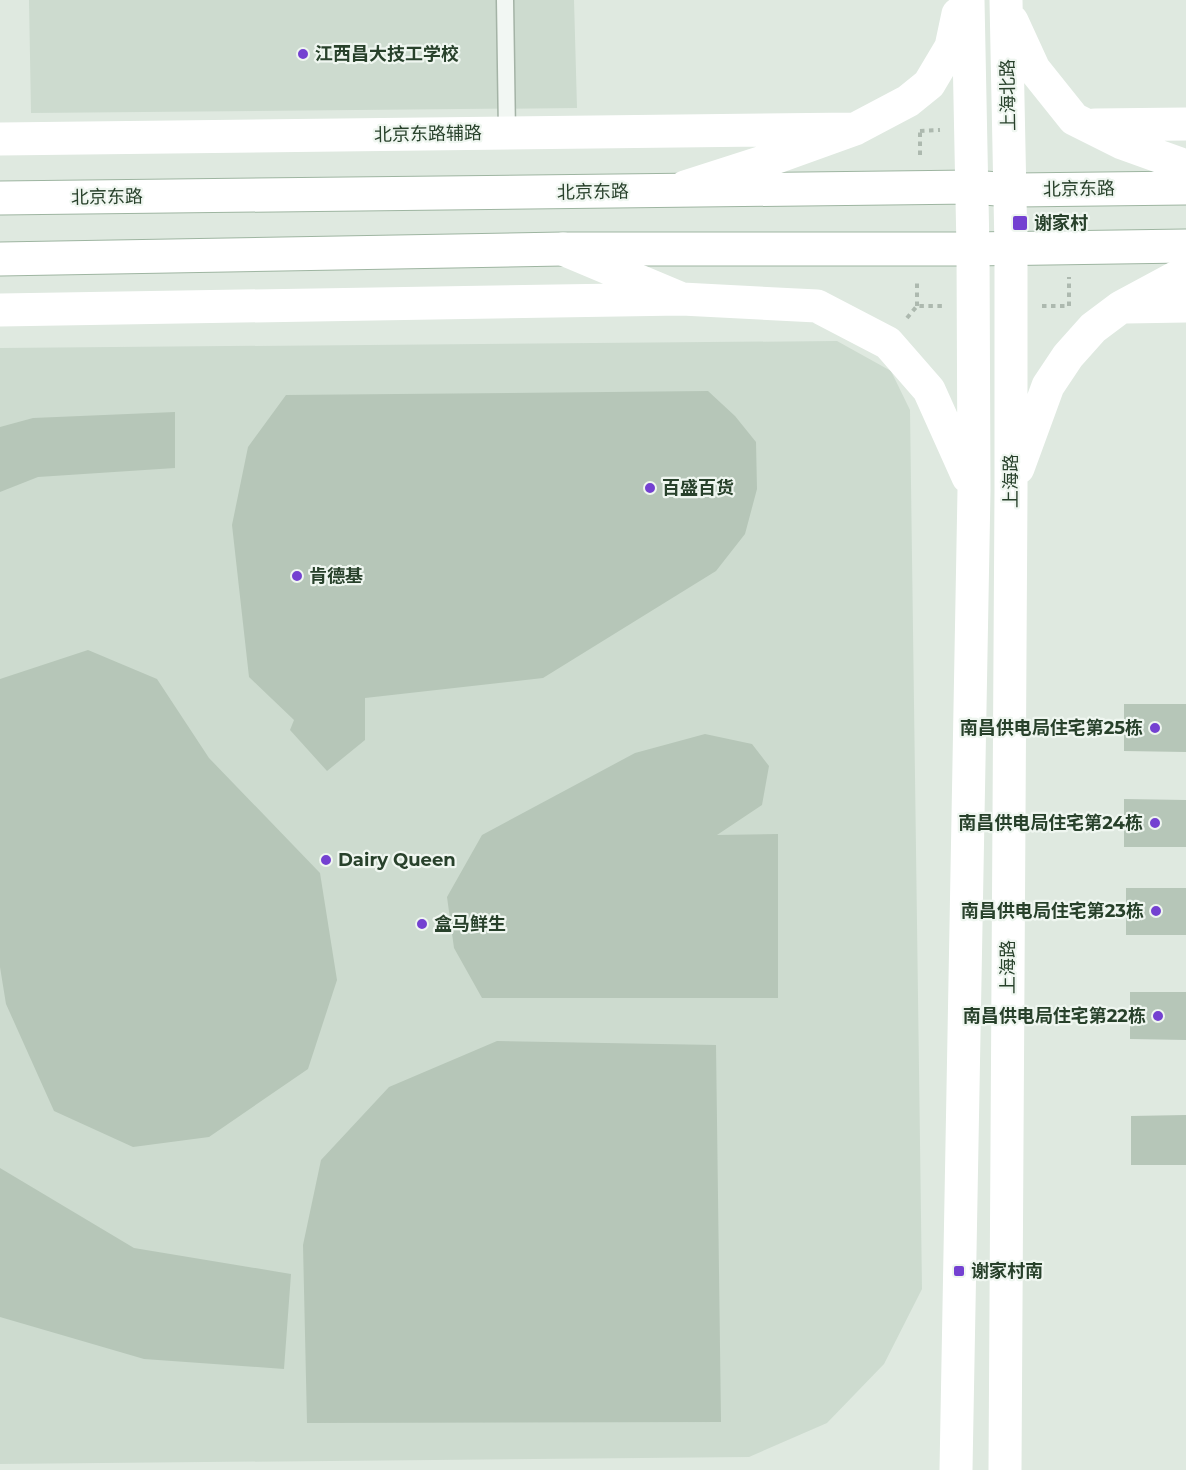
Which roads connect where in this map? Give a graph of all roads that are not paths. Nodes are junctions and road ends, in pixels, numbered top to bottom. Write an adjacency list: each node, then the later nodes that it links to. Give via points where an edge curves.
1 (505, 0): 8 (lane)
2 (961, 0): 7 (main road, via 951,47 929,84 908,101)
3 (968, 0): 11 (main road)
4 (1006, 5): 6 (main road, via 1034,69 1074,118); 13 (main road, 上海北路)
5 (1186, 124): 6 (main road)
6 (1087, 125): 10 (main road, via 1122,143)
7 (855, 129): 8 (main road, 北京东路辅路); 14 (main road)
8 (507, 133): 9 (main road, 北京东路辅路)
9 (0, 139)
10 (1186, 166)
11 (972, 187): 13 (main road, 北京东路); 14 (main road, 北京东路); 19 (main road, 上海路)
12 (1186, 188): 13 (main road, 北京东路)
13 (1010, 190): 17 (main road, 上海北路)
14 (672, 191): 15 (main road, 北京东路)
15 (0, 198)
16 (1186, 246): 17 (main road)
17 (1011, 248): 19 (main road); 27 (main road, 上海路)
18 (563, 249): 19 (main road); 20 (main road); 22 (main road)
19 (973, 249): 26 (main road, 上海路)
20 (0, 259)
21 (1186, 272): 24 (main road)
22 (682, 299): 25 (main road); 26 (main road, via 817,306 888,342 929,390)
23 (1186, 306): 24 (main road)
24 (1121, 307): 27 (main road, via 1093,328 1048,386)
25 (0, 310)
26 (974, 490): 28 (main road, 上海路)
27 (1011, 490): 29 (main road, 上海路)
28 (956, 1470)
29 (1005, 1470)

